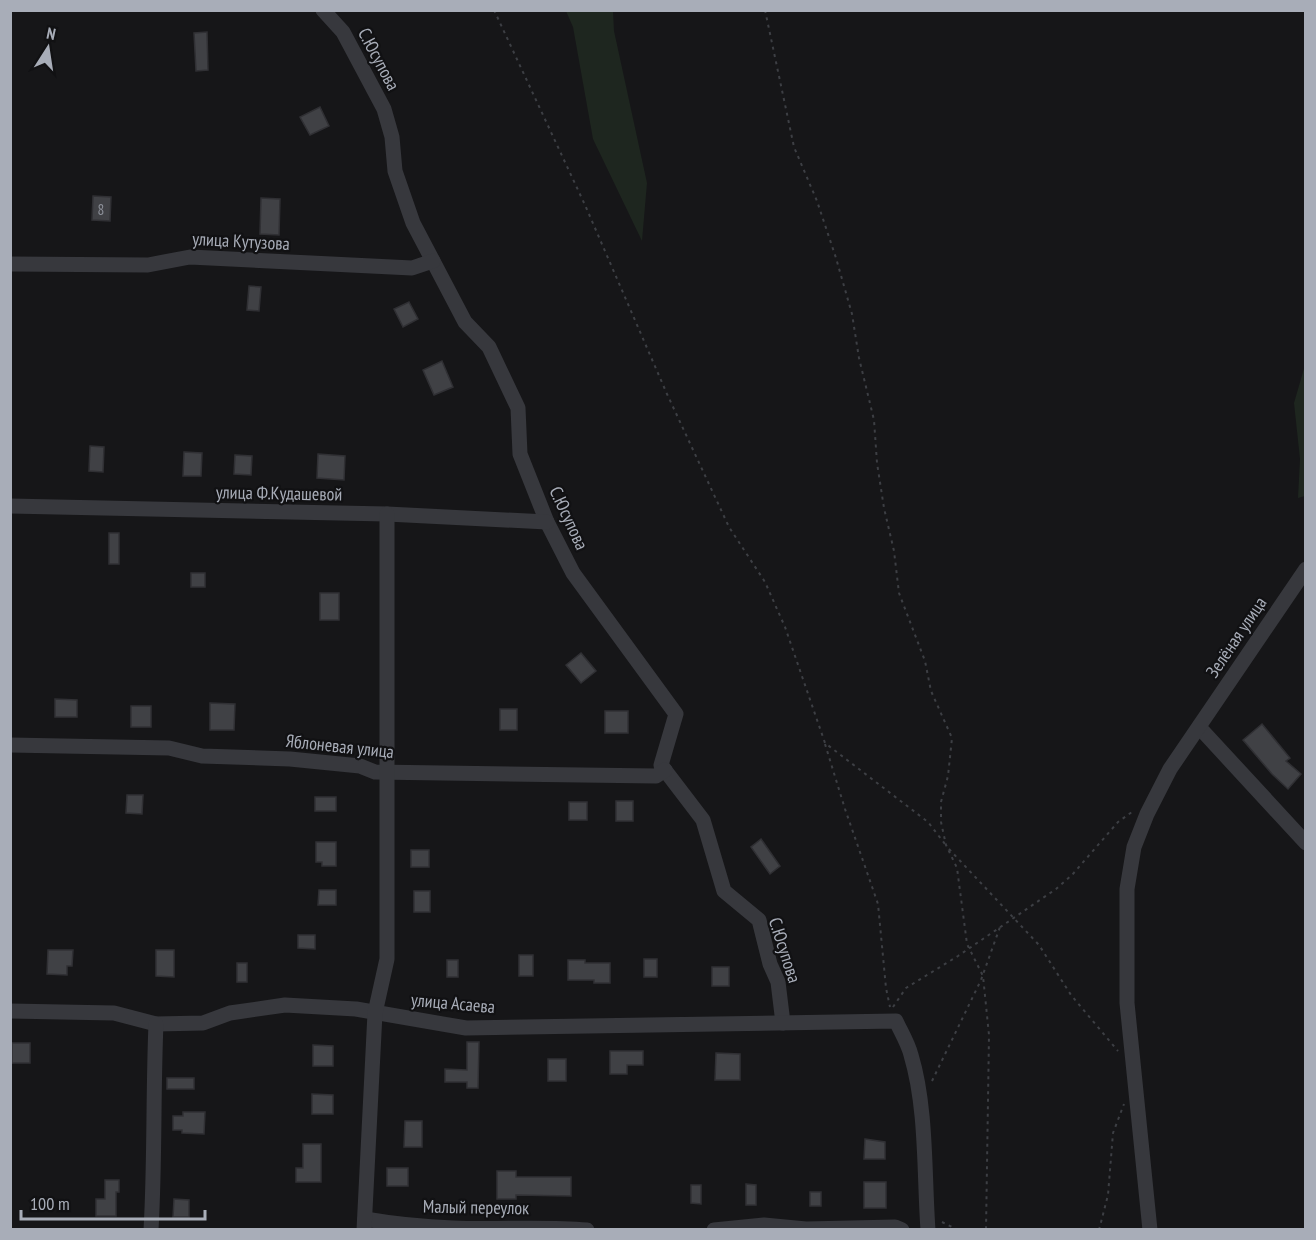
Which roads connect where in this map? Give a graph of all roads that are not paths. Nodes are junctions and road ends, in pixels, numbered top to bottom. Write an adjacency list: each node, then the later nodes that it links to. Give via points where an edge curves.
1 (323, 10): 2 (street, С.Юсупова, via 343,32 384,109 395,171 412,223)
2 (433, 261): 3 (street, улица Кутузова, via 412,268 190,257 148,265); 6 (street, С.Юсупова, via 465,322 489,347 518,408 520,454)
3 (10, 264)
4 (10, 506): 5 (street, улица Ф.Кудашевой)
5 (387, 514): 6 (street, улица Ф.Кудашевой); 11 (street)
6 (547, 522): 10 (street, С.Юсупова, via 573,573 676,714 662,765)
7 (1305, 569): 8 (street, Зелёная улица)
8 (1199, 727): 12 (street); 23 (street, Зелёная улица, via 1170,769 1147,814 1134,847 1127,889 1127,1003)
9 (10, 746): 11 (street, Яблоневая улица, via 169,748 202,756 290,759)
10 (665, 770): 11 (street, Яблоневая улица, via 656,776); 15 (street, С.Юсупова, via 704,820 723,891 759,920 778,982)
11 (387, 772): 14 (street, via 387,959)
12 (1305, 843)
13 (10, 1011): 16 (street, улица Асаева, via 114,1013)
14 (375, 1012): 15 (street, улица Асаева, via 466,1028); 16 (street, улица Асаева, via 285,1005 230,1013 203,1023); 17 (street)
15 (783, 1023): 18 (street, улица Асаева, via 896,1021 911,1054 917,1088)
16 (156, 1024): 19 (street)
17 (364, 1224): 20 (street, Малый переулок)
18 (928, 1225)
19 (151, 1230)
20 (587, 1230)
21 (714, 1230): 22 (street, via 764,1225)
22 (902, 1230)
23 (1150, 1230)

